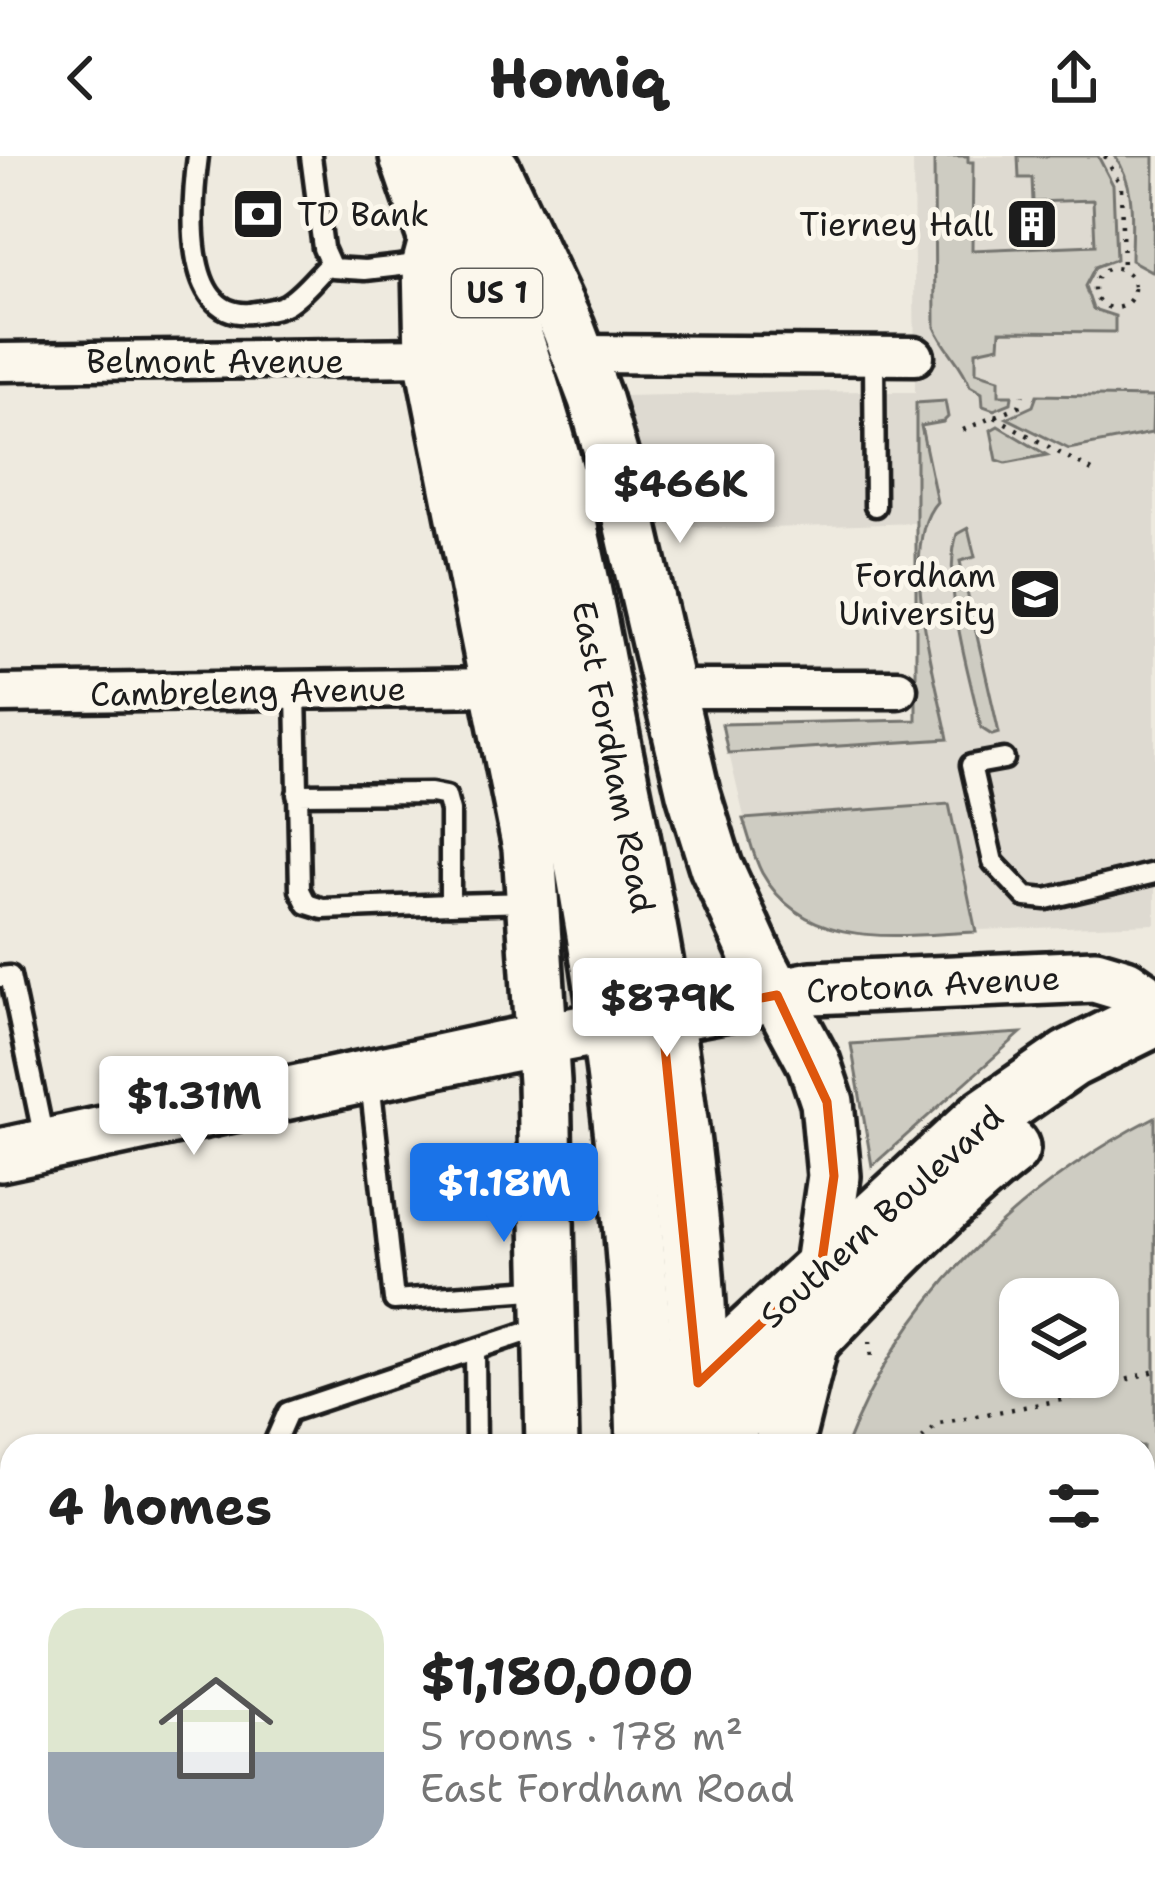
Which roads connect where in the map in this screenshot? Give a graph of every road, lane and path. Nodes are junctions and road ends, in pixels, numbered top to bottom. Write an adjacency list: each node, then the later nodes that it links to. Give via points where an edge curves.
1 (199, 156): 8 (lane, via 198,260 208,297 238,313 284,306)
2 (310, 156): 8 (lane)
3 (409, 156): 7 (main road, East Fordham Road / US 1)
4 (450, 156): 48 (main road, East Fordham Road / US 1, via 560,494 635,857 676,1121)
5 (482, 156): 10 (street, East Fordham Road)
6 (1105, 156): 9 (path, via 1121,186)
7 (432, 250): 8 (lane, via 344,272); 13 (street, East Fordham Road); 47 (main road, East Fordham Road / US 1, via 468,326 499,442 583,846 629,1178)
8 (328, 265)
9 (1123, 270): 9 (path, via 1098,276 1102,305 1115,309 1131,299)
10 (579, 354): 11 (street); 21 (street, East Fordham Road, via 626,505)
11 (874, 356): 12 (street); 19 (lane)
12 (915, 356)
13 (431, 357): 14 (street, Belmont Avenue); 20 (street, East Fordham Road)
14 (0, 362)
15 (1023, 395): 16 (path, via 1019,406)
16 (995, 417): 17 (path); 18 (path)
17 (963, 430)
18 (1094, 472)
19 (875, 506)
20 (496, 688): 23 (street, Cambreleng Avenue); 28 (street, East Fordham Road)
21 (666, 688): 22 (street); 31 (street, East Fordham Road, via 716,867)
22 (898, 689)
23 (296, 691): 24 (street, Cambreleng Avenue); 26 (lane)
24 (0, 694)
25 (1004, 759): 27 (lane, via 971,764 993,862 1026,897)
26 (297, 794): 29 (lane, via 307,904); 29 (lane, via 446,796)
27 (1155, 873)
28 (534, 901): 29 (lane); 34 (street, East Fordham Road)
29 (450, 904)
30 (5, 977): 37 (lane)
31 (777, 994): 32 (street, Crotona Avenue, via 1094,976); 34 (street, Crotona Avenue); 38 (street, East Fordham Road, via 814,1063 832,1127)
32 (1155, 1006)
33 (1155, 1016): 38 (main road, Southern Boulevard, via 1070,1059 985,1118)
34 (540, 1040): 36 (street, Crotona Avenue); 39 (street, East Fordham Road)
35 (1155, 1060): 40 (main road, Southern Boulevard, via 1058,1113 980,1172)
36 (369, 1077): 37 (street, Crotona Avenue); 39 (lane, via 394,1300)
37 (22, 1149)
38 (821, 1267): 40 (street, East Fordham Road); 46 (main road, Southern Boulevard)
39 (549, 1306): 41 (lane); 45 (street, East Fordham Road)
40 (808, 1346): 49 (main road, Southern Boulevard); 50 (main road)
41 (475, 1352): 43 (lane, via 288,1412); 44 (lane)
42 (1155, 1371): 51 (path, via 1061,1400 939,1423)
43 (276, 1434)
44 (476, 1434)
45 (552, 1434)
46 (643, 1434)
47 (645, 1434)
48 (700, 1434)
49 (714, 1434)
50 (786, 1434)
51 (927, 1434)

